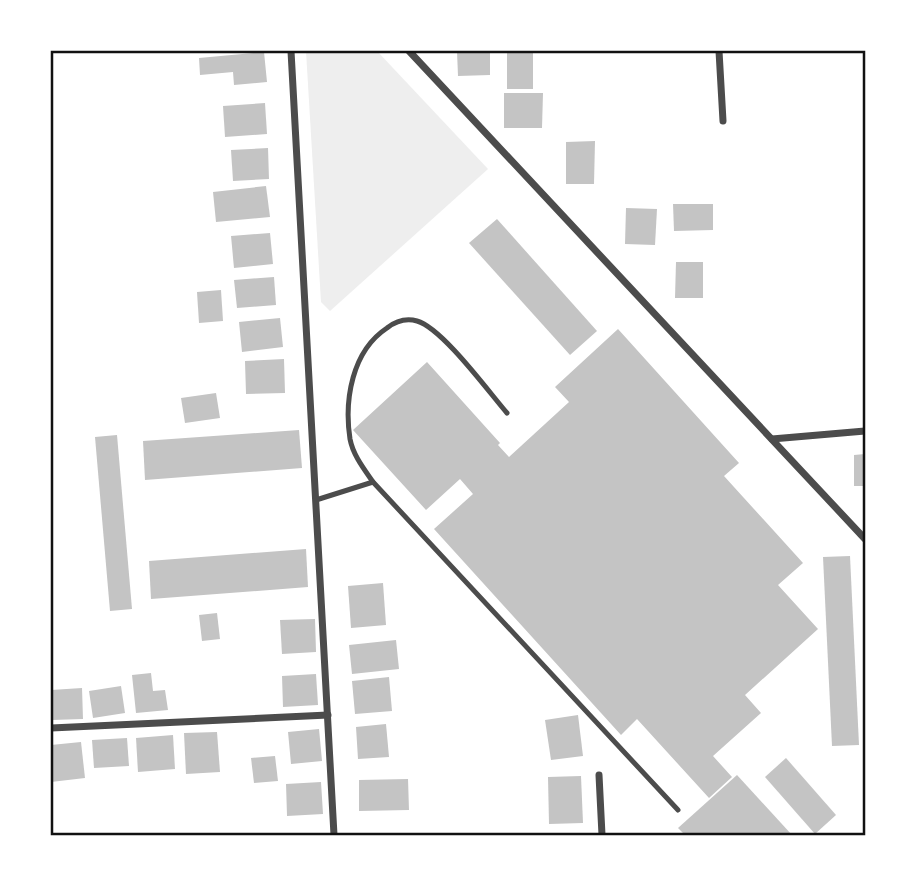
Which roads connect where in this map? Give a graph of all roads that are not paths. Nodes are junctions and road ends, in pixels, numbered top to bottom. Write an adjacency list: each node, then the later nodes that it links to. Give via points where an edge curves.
1 (291, 51): 9 (street)
2 (409, 51): 7 (street)
3 (719, 51): 4 (street)
4 (723, 121)
5 (506, 413): 8 (lane, via 435,329 416,320 399,320 367,345 347,410 350,443)
6 (865, 431): 7 (street)
7 (772, 439): 10 (street)
8 (373, 482): 9 (lane); 14 (lane)
9 (316, 500): 11 (street)
10 (865, 539)
11 (328, 715): 12 (street); 15 (street)
12 (51, 728)
13 (598, 775): 16 (street)
14 (678, 810)
15 (334, 835)
16 (602, 835)

